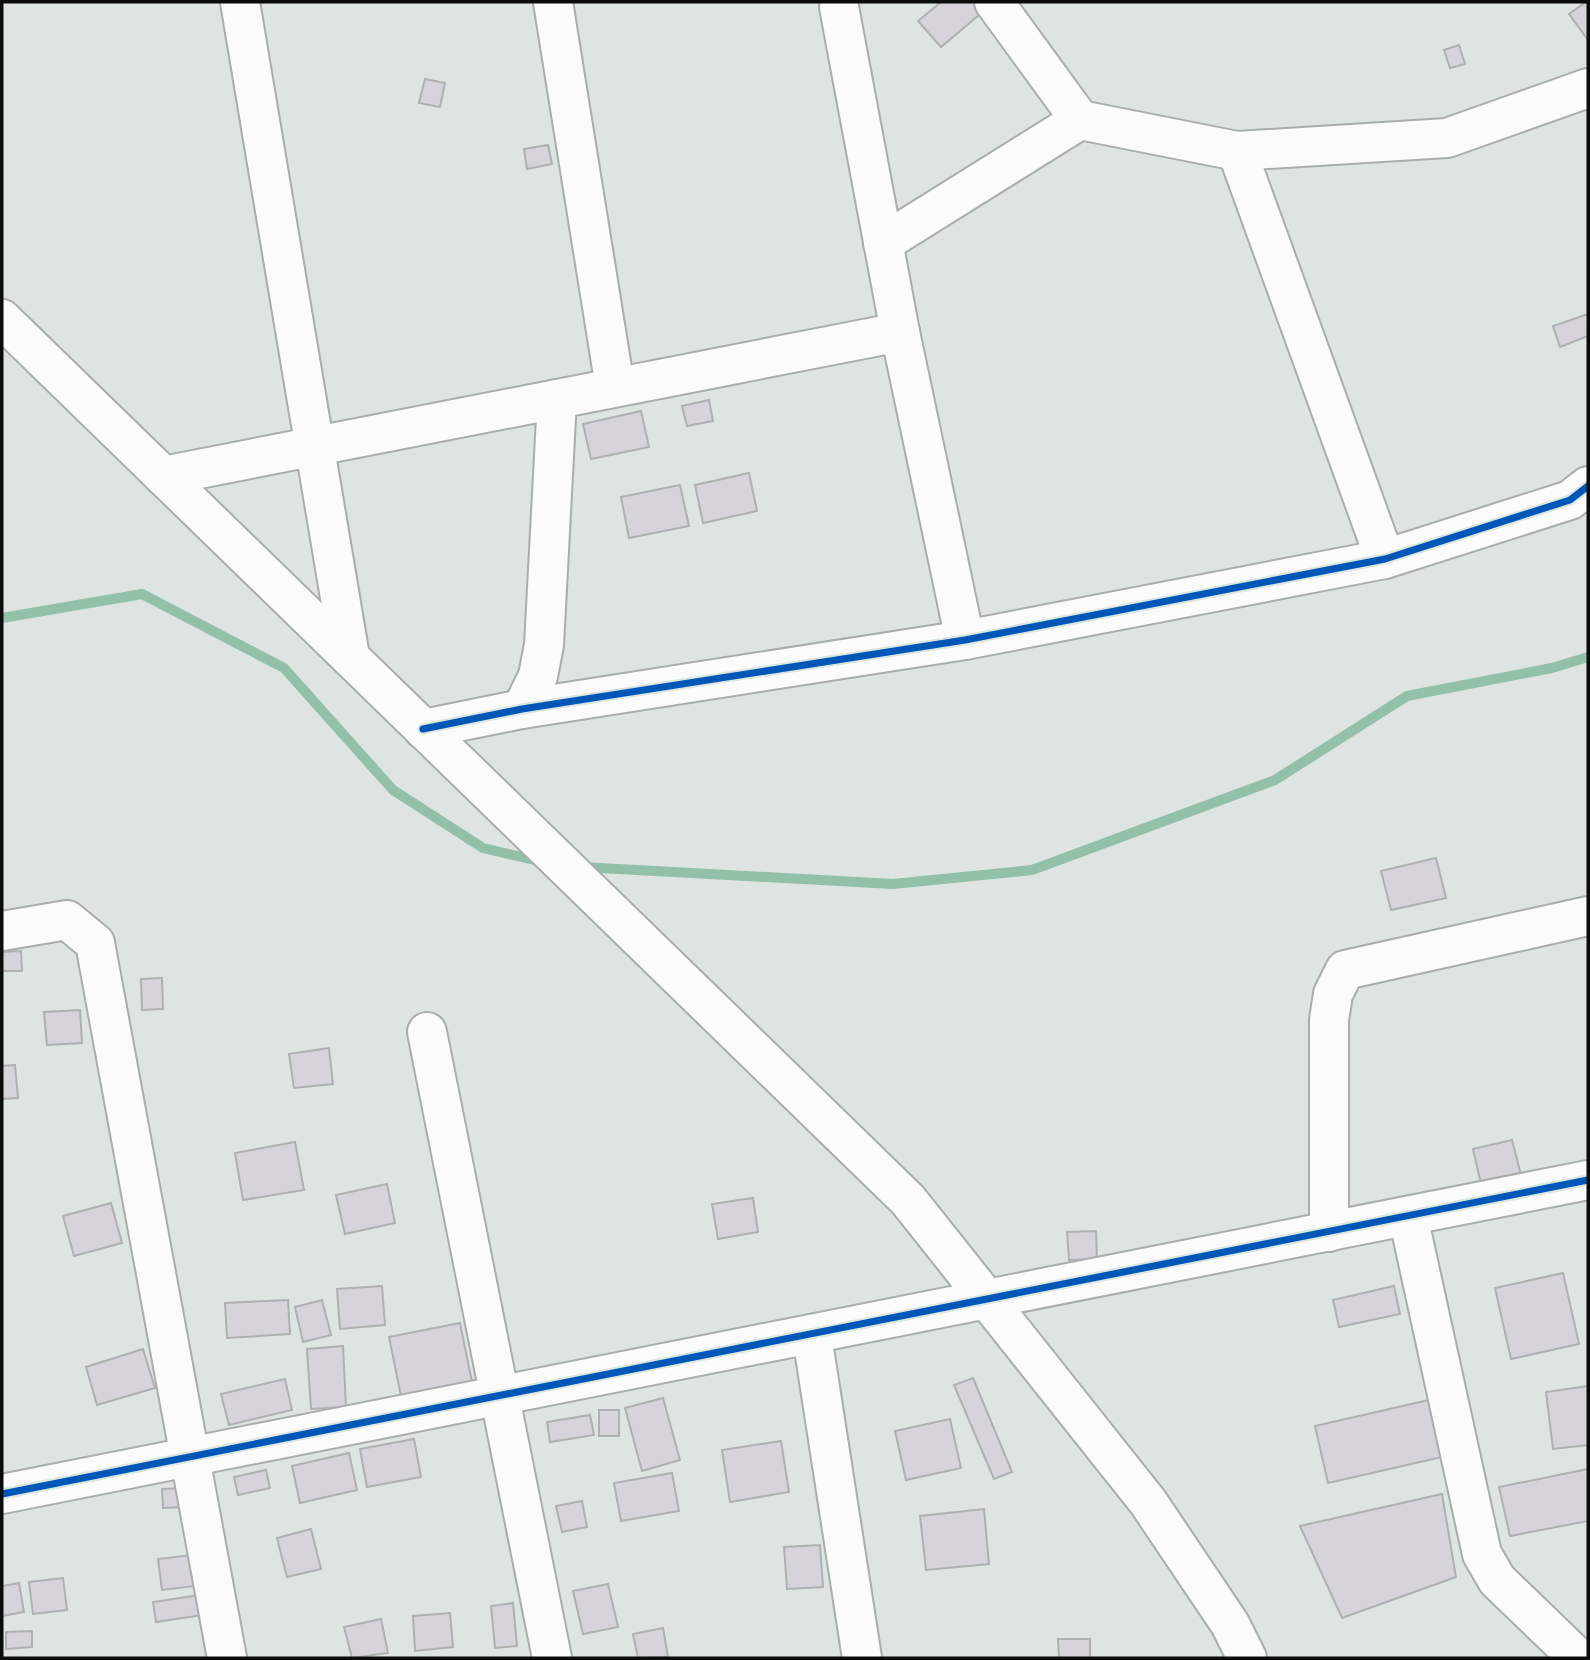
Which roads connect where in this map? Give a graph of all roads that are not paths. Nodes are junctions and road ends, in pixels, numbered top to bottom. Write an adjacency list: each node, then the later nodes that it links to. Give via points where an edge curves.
1 (240, 2): 13 (street)
2 (553, 2): 11 (street)
3 (994, 2): 6 (street)
4 (839, 7): 8 (street)
5 (1588, 88): 7 (street, via 1447,138)
6 (1080, 120): 7 (street); 8 (street)
7 (1237, 151): 16 (street)
8 (883, 243): 10 (street)
9 (2, 319): 14 (street)
10 (900, 332): 11 (street); 17 (street)
11 (615, 387): 12 (street)
12 (557, 399): 13 (street); 19 (street, via 544,645 538,676)
13 (315, 446): 14 (street); 18 (street)
14 (163, 476): 18 (street)
15 (1588, 486): 16 (street, via 1570,500)
16 (1385, 559): 17 (street)
17 (965, 640): 19 (street)
18 (350, 657): 20 (street)
19 (522, 709): 20 (street)
20 (423, 729): 27 (street, via 908,1200)
21 (1588, 916): 26 (street, via 1345,970 1333,994 1329,1020)
22 (2, 931): 30 (street, via 67,920 95,943)
23 (427, 1032): 29 (street)
24 (1588, 1180): 25 (street)
25 (1408, 1216): 26 (street); 36 (street, via 1482,1554 1497,1580)
26 (1329, 1232): 27 (street)
27 (988, 1300): 28 (street); 35 (street, via 1148,1502 1230,1623)
28 (812, 1336): 29 (street); 34 (street)
29 (500, 1397): 30 (street); 33 (street)
30 (190, 1458): 31 (street); 32 (street)
31 (2, 1494)
32 (227, 1658)
33 (552, 1658)
34 (862, 1658)
35 (1247, 1658)
36 (1578, 1658)

